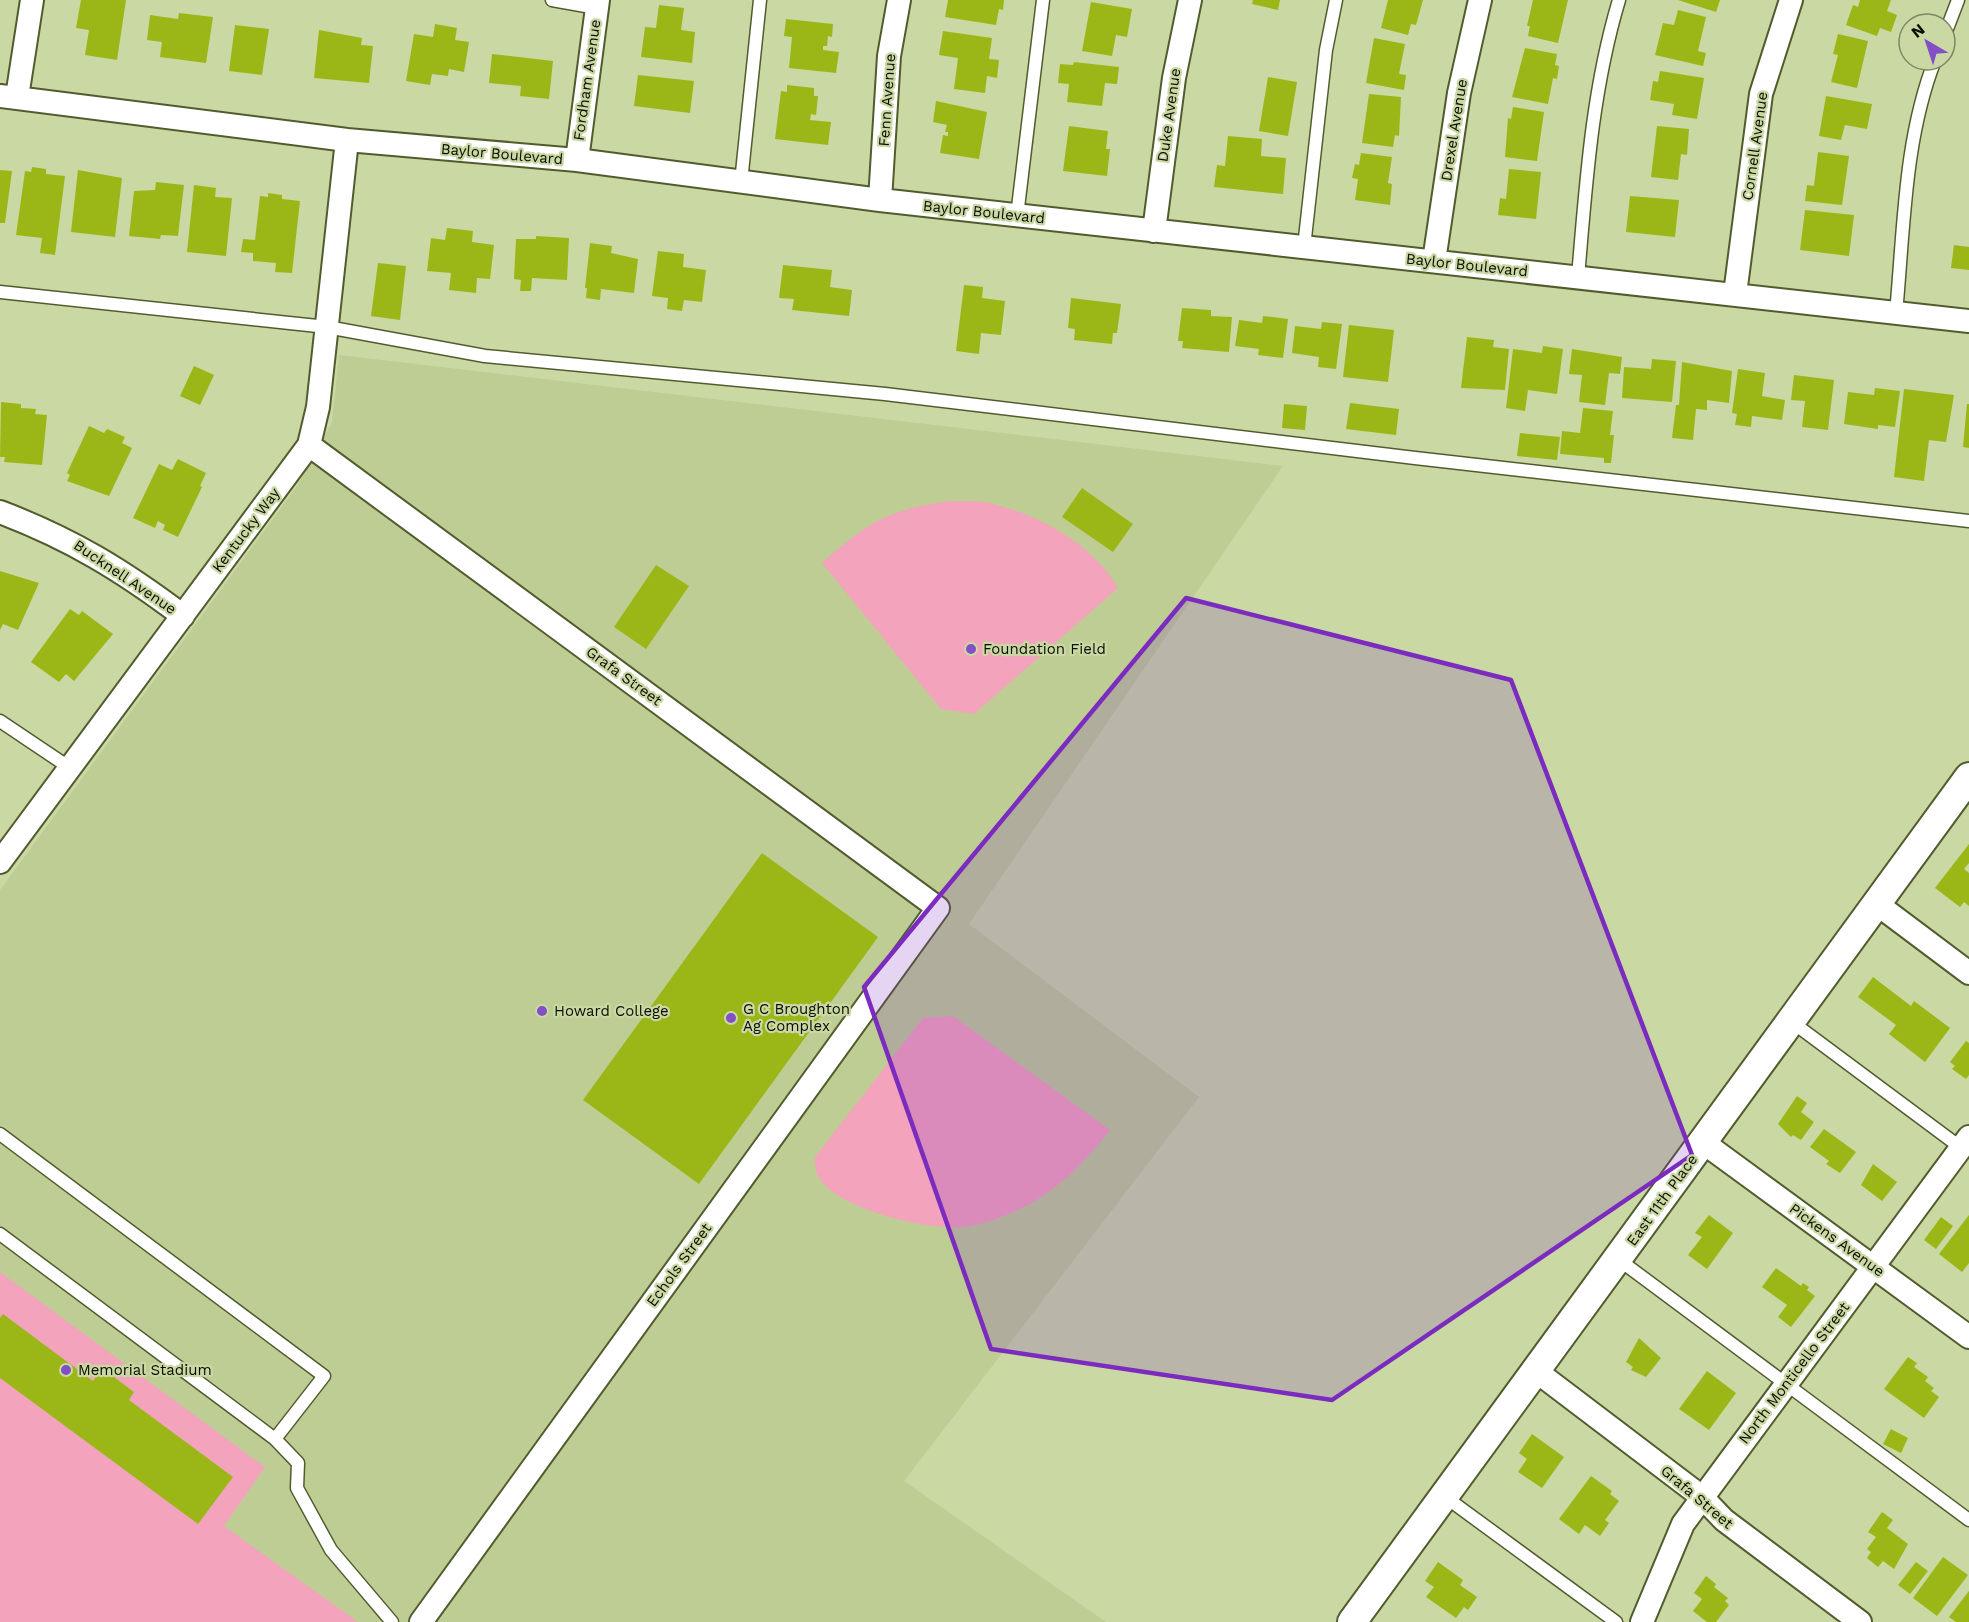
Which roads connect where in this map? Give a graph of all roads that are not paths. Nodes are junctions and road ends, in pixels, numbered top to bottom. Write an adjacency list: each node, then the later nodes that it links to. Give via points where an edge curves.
1 (32, 0): 13 (street)
2 (552, 0): 11 (lane)
3 (760, 0): 16 (lane)
4 (899, 0): 17 (street, Fenn Avenue, via 889,56)
5 (1043, 0): 18 (lane)
6 (1190, 0): 19 (street, Duke Avenue, via 1174,78)
7 (1336, 0): 20 (lane, via 1326,50)
8 (1480, 0): 21 (street, Drexel Avenue, via 1459,93)
9 (1620, 0): 22 (lane, via 1608,39 1592,125)
10 (1791, 0): 24 (street, Cornell Avenue, via 1761,94)
11 (597, 4): 15 (street, Fordham Avenue)
12 (1930, 72): 25 (lane, via 1911,154)
13 (9, 96): 14 (street, Baylor Boulevard)
14 (347, 140): 15 (street, Baylor Boulevard); 27 (street, Kentucky Way)
15 (577, 160): 16 (street, Baylor Boulevard)
16 (741, 182): 17 (street, Baylor Boulevard)
17 (880, 201): 18 (street, Baylor Boulevard)
18 (1017, 216): 19 (street, Baylor Boulevard)
19 (1154, 231): 20 (street, Baylor Boulevard)
20 (1304, 247): 21 (street, Baylor Boulevard)
21 (1434, 261): 22 (street, Baylor Boulevard)
22 (1578, 277): 24 (street, Baylor Boulevard)
23 (0, 292): 27 (lane)
24 (1735, 294): 25 (street, Baylor Boulevard)
25 (1896, 313): 26 (street, Baylor Boulevard)
26 (1969, 321)
27 (327, 327): 28 (street, Kentucky Way, via 318,407); 30 (lane, via 485,356 885,394)
28 (309, 445): 31 (street, Kentucky Way); 37 (street, Grafa Street)
29 (0, 512): 31 (street, Bucknell Avenue, via 69,540)
30 (1969, 520)
31 (183, 616): 33 (street, Kentucky Way)
32 (0, 721): 33 (lane)
33 (70, 768): 35 (street, Kentucky Way)
34 (1966, 787): 36 (street, East 11th Place)
35 (0, 862)
36 (1877, 904): 38 (street); 39 (street, East 11th Place)
37 (938, 908): 55 (street, Echols Street)
38 (1969, 973)
39 (1792, 1022): 41 (street, East 11th Place); 42 (lane)
40 (0, 1134): 49 (lane, via 324,1376)
41 (1704, 1143): 44 (street, East 11th Place); 45 (street, Pickens Avenue)
42 (1966, 1146): 45 (street, North Monticello Street)
43 (0, 1234): 49 (lane)
44 (1618, 1259): 47 (street, East 11th Place); 48 (lane)
45 (1874, 1266): 46 (street, Pickens Avenue); 48 (street, North Monticello Street)
46 (1969, 1337)
47 (1536, 1371): 50 (street, East 11th Place); 51 (street, Grafa Street)
48 (1786, 1384): 51 (street, North Monticello Street); 52 (lane)
49 (275, 1439): 54 (lane, via 298,1463 297,1488 331,1550)
50 (1444, 1496): 53 (street, East 11th Place); 56 (lane)
51 (1702, 1497): 57 (street, North Monticello Street, via 1683,1524); 58 (street, Grafa Street, via 1724,1520)
52 (1969, 1520)
53 (1358, 1620)
54 (392, 1622)
55 (421, 1622)
56 (1616, 1622)
57 (1642, 1622)
58 (1860, 1622)

